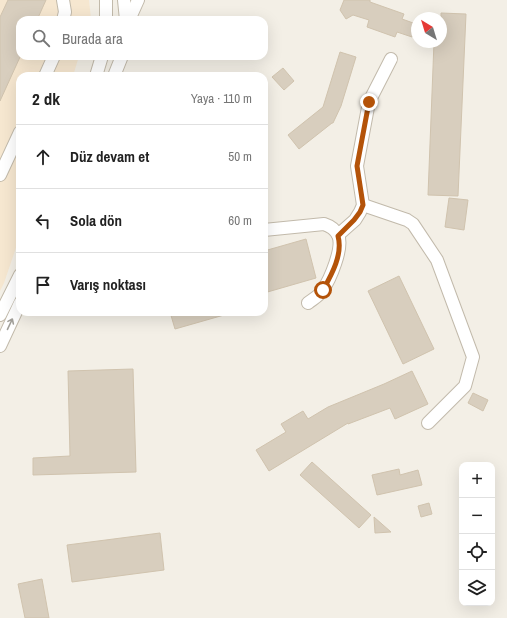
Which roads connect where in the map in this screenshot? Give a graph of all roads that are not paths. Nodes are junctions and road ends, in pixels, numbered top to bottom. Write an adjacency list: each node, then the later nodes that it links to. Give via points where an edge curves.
1 (63, 0): 5 (street)
2 (106, 0): 6 (street)
3 (124, 0): 7 (street)
4 (138, 0): 8 (street)
5 (64, 16)
6 (106, 16)
7 (127, 16)
8 (130, 16)
9 (391, 59): 18 (street, via 369,102 357,166)
10 (52, 60): 13 (street)
11 (101, 60): 14 (street)
12 (120, 60): 15 (street)
13 (48, 72)
14 (97, 72)
15 (116, 72)
16 (16, 141): 17 (street)
17 (0, 175)
18 (363, 205): 20 (street, via 354,220); 26 (street, via 413,224 437,260 473,357 465,386)
19 (268, 230): 20 (street, via 324,224 332,226)
20 (338, 236): 22 (street, via 340,242 333,272 319,295)
21 (16, 283): 24 (street)
22 (308, 303)
23 (16, 312): 25 (street, one-way to 23)
24 (0, 315)
25 (0, 346)
26 (428, 423)

